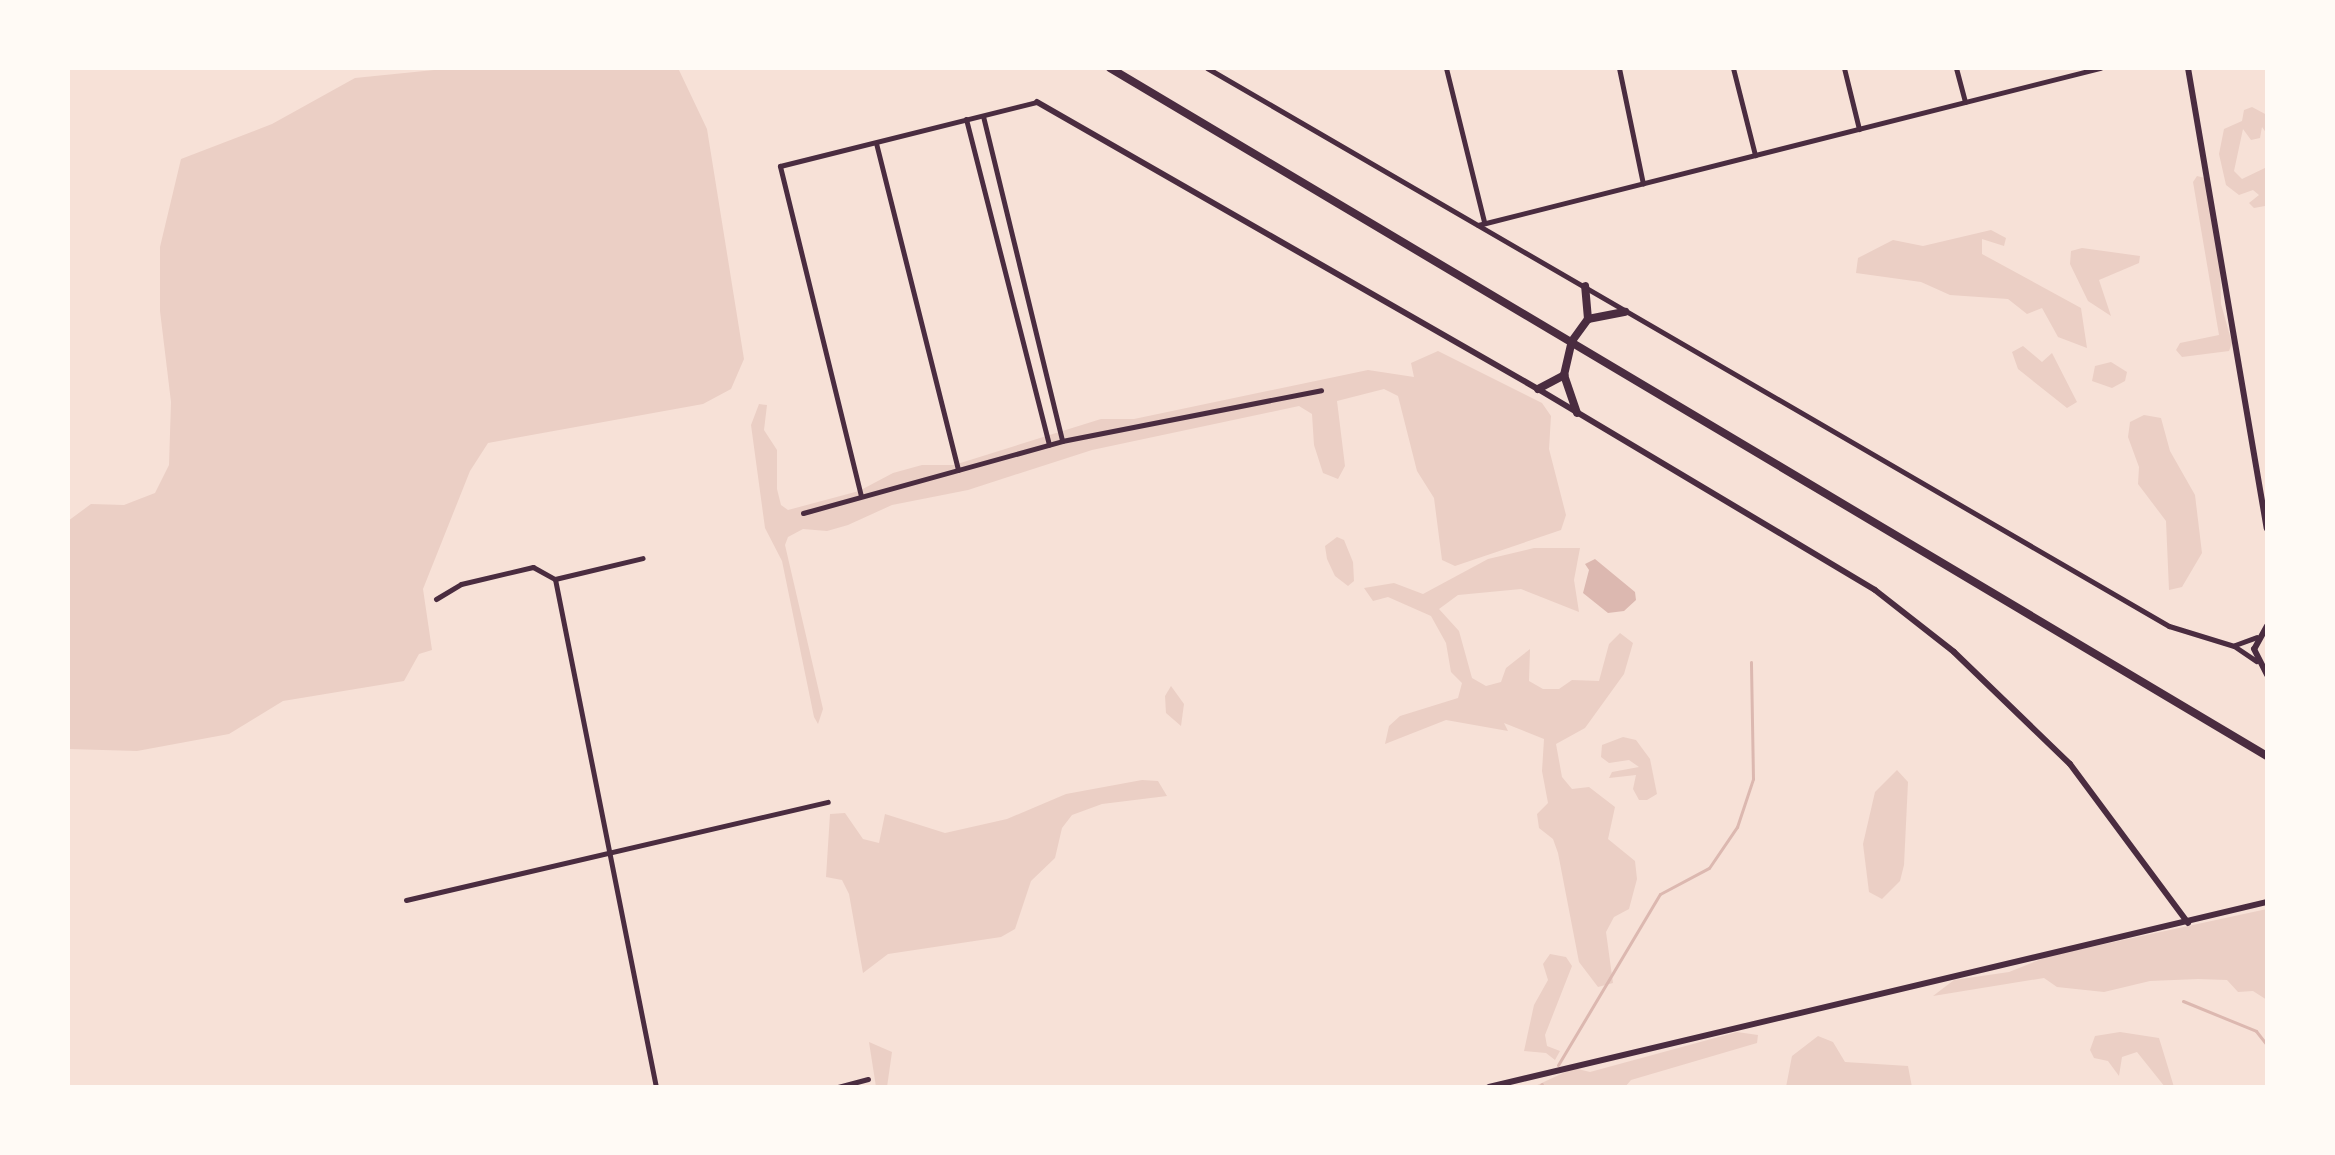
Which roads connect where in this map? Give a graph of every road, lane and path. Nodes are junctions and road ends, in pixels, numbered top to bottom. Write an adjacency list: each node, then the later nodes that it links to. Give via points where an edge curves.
1 (1110, 68): 23 (highway)
2 (1207, 68): 19 (street)
3 (1446, 68): 19 (street)
4 (1619, 68): 18 (street)
5 (1733, 68): 17 (street)
6 (1844, 68): 15 (street)
7 (1956, 68): 12 (street)
8 (2100, 68): 10 (street)
9 (2188, 68): 33 (street)
10 (2073, 71): 12 (street)
11 (1037, 102): 13 (street); 25 (street)
12 (1965, 102): 15 (street)
13 (983, 115): 14 (street); 28 (street)
14 (966, 119): 16 (street); 29 (street)
15 (1859, 129): 17 (street)
16 (876, 143): 30 (street); 31 (street, via 780,166)
17 (1755, 155): 18 (street)
18 (1643, 184): 19 (street)
19 (1481, 223): 20 (street)
20 (1585, 286): 21 (street); 22 (highway)
21 (1625, 312): 22 (highway); 39 (street, via 2169,626)
22 (1588, 319): 23 (highway)
23 (1572, 341): 24 (highway); 42 (highway)
24 (1564, 375): 25 (highway); 27 (highway)
25 (1538, 389): 27 (street)
26 (1321, 390): 28 (street)
27 (1577, 413): 47 (street, via 1818,552 1929,631 2070,764)
28 (1062, 441): 29 (street)
29 (1049, 445): 30 (street)
30 (958, 470): 31 (street)
31 (861, 496): 32 (street)
32 (803, 513)
33 (2267, 528)
34 (643, 558): 35 (street)
35 (555, 579): 36 (street, via 533,567 461,584); 44 (street)
36 (436, 599)
37 (2267, 626): 38 (street)
38 (2257, 637): 39 (street); 40 (street)
39 (2234, 646): 40 (street)
40 (2256, 661): 41 (street)
41 (2267, 675)
42 (2267, 756)
43 (828, 802): 44 (street)
44 (610, 853): 45 (street); 49 (street)
45 (406, 900)
46 (2267, 902): 47 (street)
47 (2188, 923): 51 (street, via 2004,962)
48 (868, 1079): 50 (street)
49 (656, 1087)
50 (838, 1087)
51 (1489, 1087)

